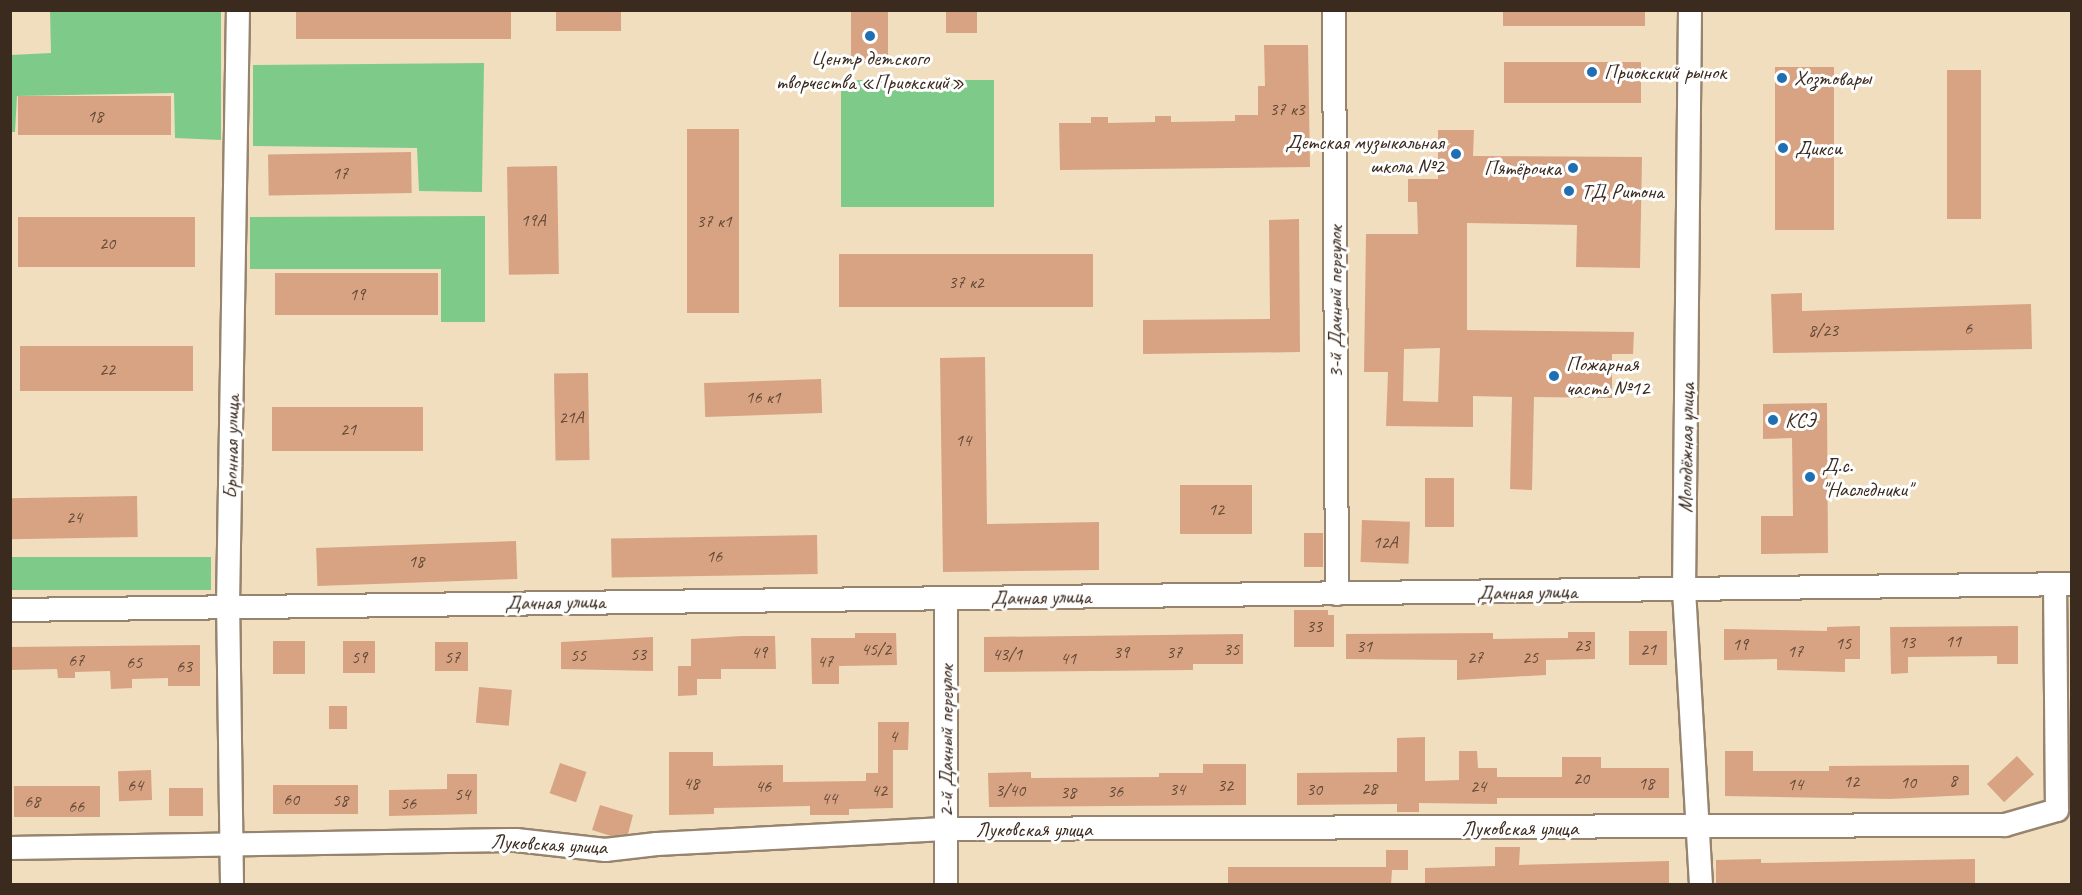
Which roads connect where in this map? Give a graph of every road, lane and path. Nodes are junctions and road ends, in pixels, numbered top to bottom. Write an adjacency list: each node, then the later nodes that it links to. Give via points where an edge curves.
1 (238, 10): 8 (street, Бронная улица)
2 (1334, 10): 6 (street, 3-й Дачный переулок)
3 (1690, 10): 5 (street, Молодёжная улица)
4 (2063, 584): 5 (street, Дачная улица); 10 (street, Луковская улица, via 2057,810 2005,825)
5 (1684, 590): 6 (street, Дачная улица); 10 (street, Молодёжная улица)
6 (1337, 594): 7 (street, Дачная улица)
7 (946, 598): 8 (street, Дачная улица); 11 (street, 2-й Дачный переулок)
8 (228, 605): 9 (street, Дачная улица); 12 (street, Бронная улица)
9 (10, 610)
10 (1699, 828): 11 (street, Луковская улица); 16 (street, Молодёжная улица)
11 (945, 829): 12 (street, Луковская улица, via 604,850 516,840); 15 (street, 2-й Дачный переулок)
12 (231, 843): 13 (street, Луковская улица); 14 (street, Бронная улица)
13 (10, 848)
14 (232, 885)
15 (946, 885)
16 (1701, 885)

